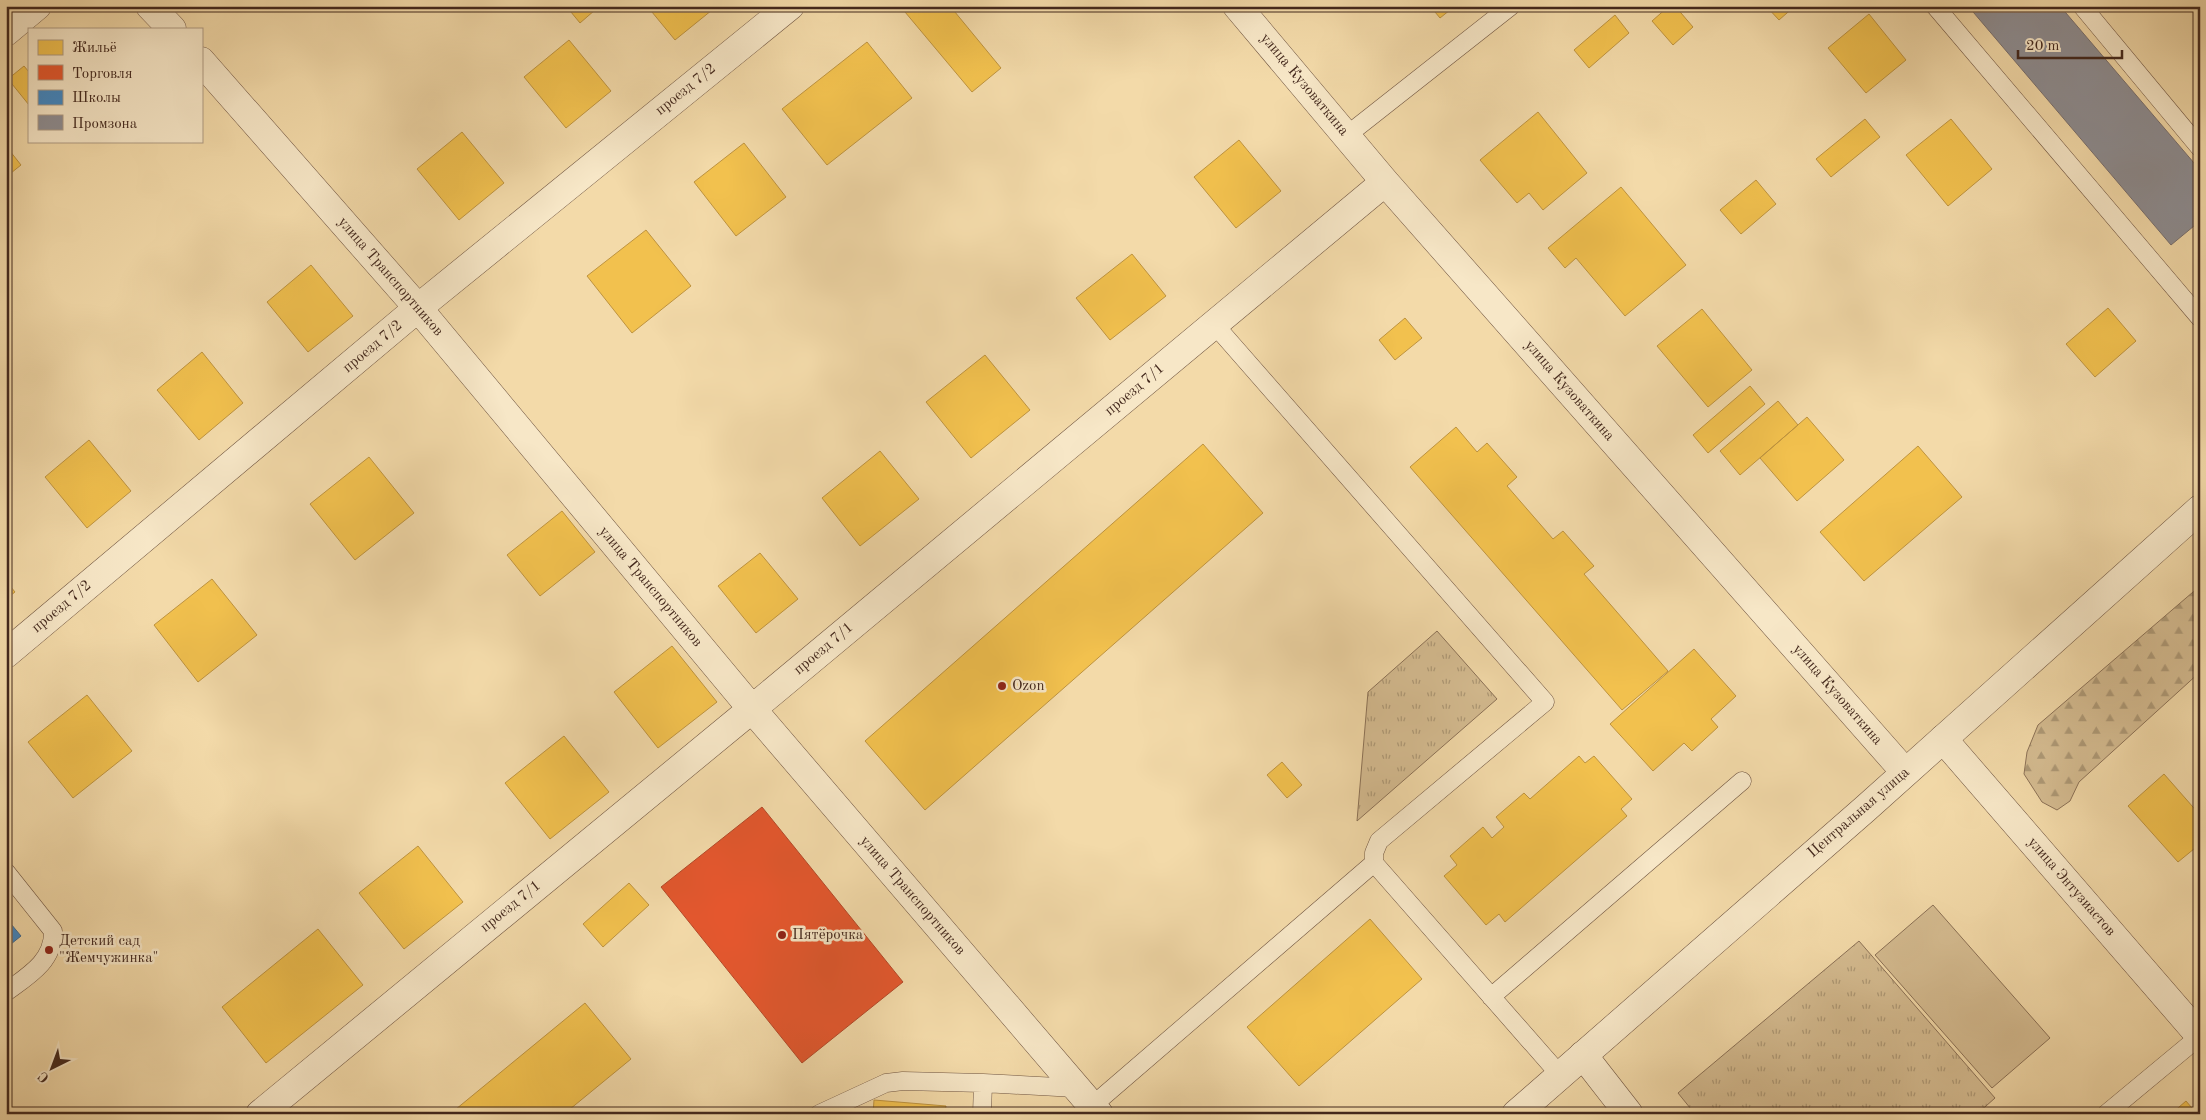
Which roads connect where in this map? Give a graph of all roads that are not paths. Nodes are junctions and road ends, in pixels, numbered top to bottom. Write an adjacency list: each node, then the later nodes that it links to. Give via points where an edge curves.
1 (37, 6): 9 (street)
2 (150, 6): 8 (street)
3 (790, 6): 14 (street, проезд 7/2)
4 (1237, 6): 11 (street, улица Кузоваткина)
5 (1511, 6): 11 (lane)
6 (1935, 6): 15 (lane)
7 (2082, 6): 12 (lane)
8 (171, 28)
9 (6, 32)
10 (202, 63): 14 (street, улица Транспортников)
11 (1346, 136): 13 (street, улица Кузоваткина)
12 (2200, 148)
13 (1385, 182): 16 (street, проезд 7/1); 21 (street, улица Кузоваткина)
14 (418, 308): 18 (street, проезд 7/2); 19 (street, улица Транспортников)
15 (2200, 318)
16 (1214, 324): 19 (street, проезд 7/1); 23 (lane, via 1545,702 1379,841)
17 (2200, 509): 20 (street, Центральная улица)
18 (6, 654)
19 (752, 709): 31 (street, улица Транспортников); 32 (street, проезд 7/1)
20 (1943, 739): 21 (street, Центральная улица); 27 (street, улица Энтузиастов)
21 (1905, 772): 28 (street, Центральная улица)
22 (1742, 781): 26 (lane)
23 (1374, 863): 26 (lane); 31 (lane)
24 (6, 872): 25 (lane, via 53,931 54,941 36,970)
25 (6, 992)
26 (1491, 996): 29 (lane)
27 (2200, 1036): 37 (lane)
28 (1582, 1055): 29 (street, Центральная улица); 36 (street)
29 (1560, 1075): 35 (street, Центральная улица)
30 (983, 1083): 31 (lane); 33 (lane, via 886,1083); 34 (lane)
31 (1089, 1103)
32 (260, 1114)
33 (819, 1114)
34 (982, 1114)
35 (1516, 1114)
36 (1630, 1114)
37 (2106, 1114)

